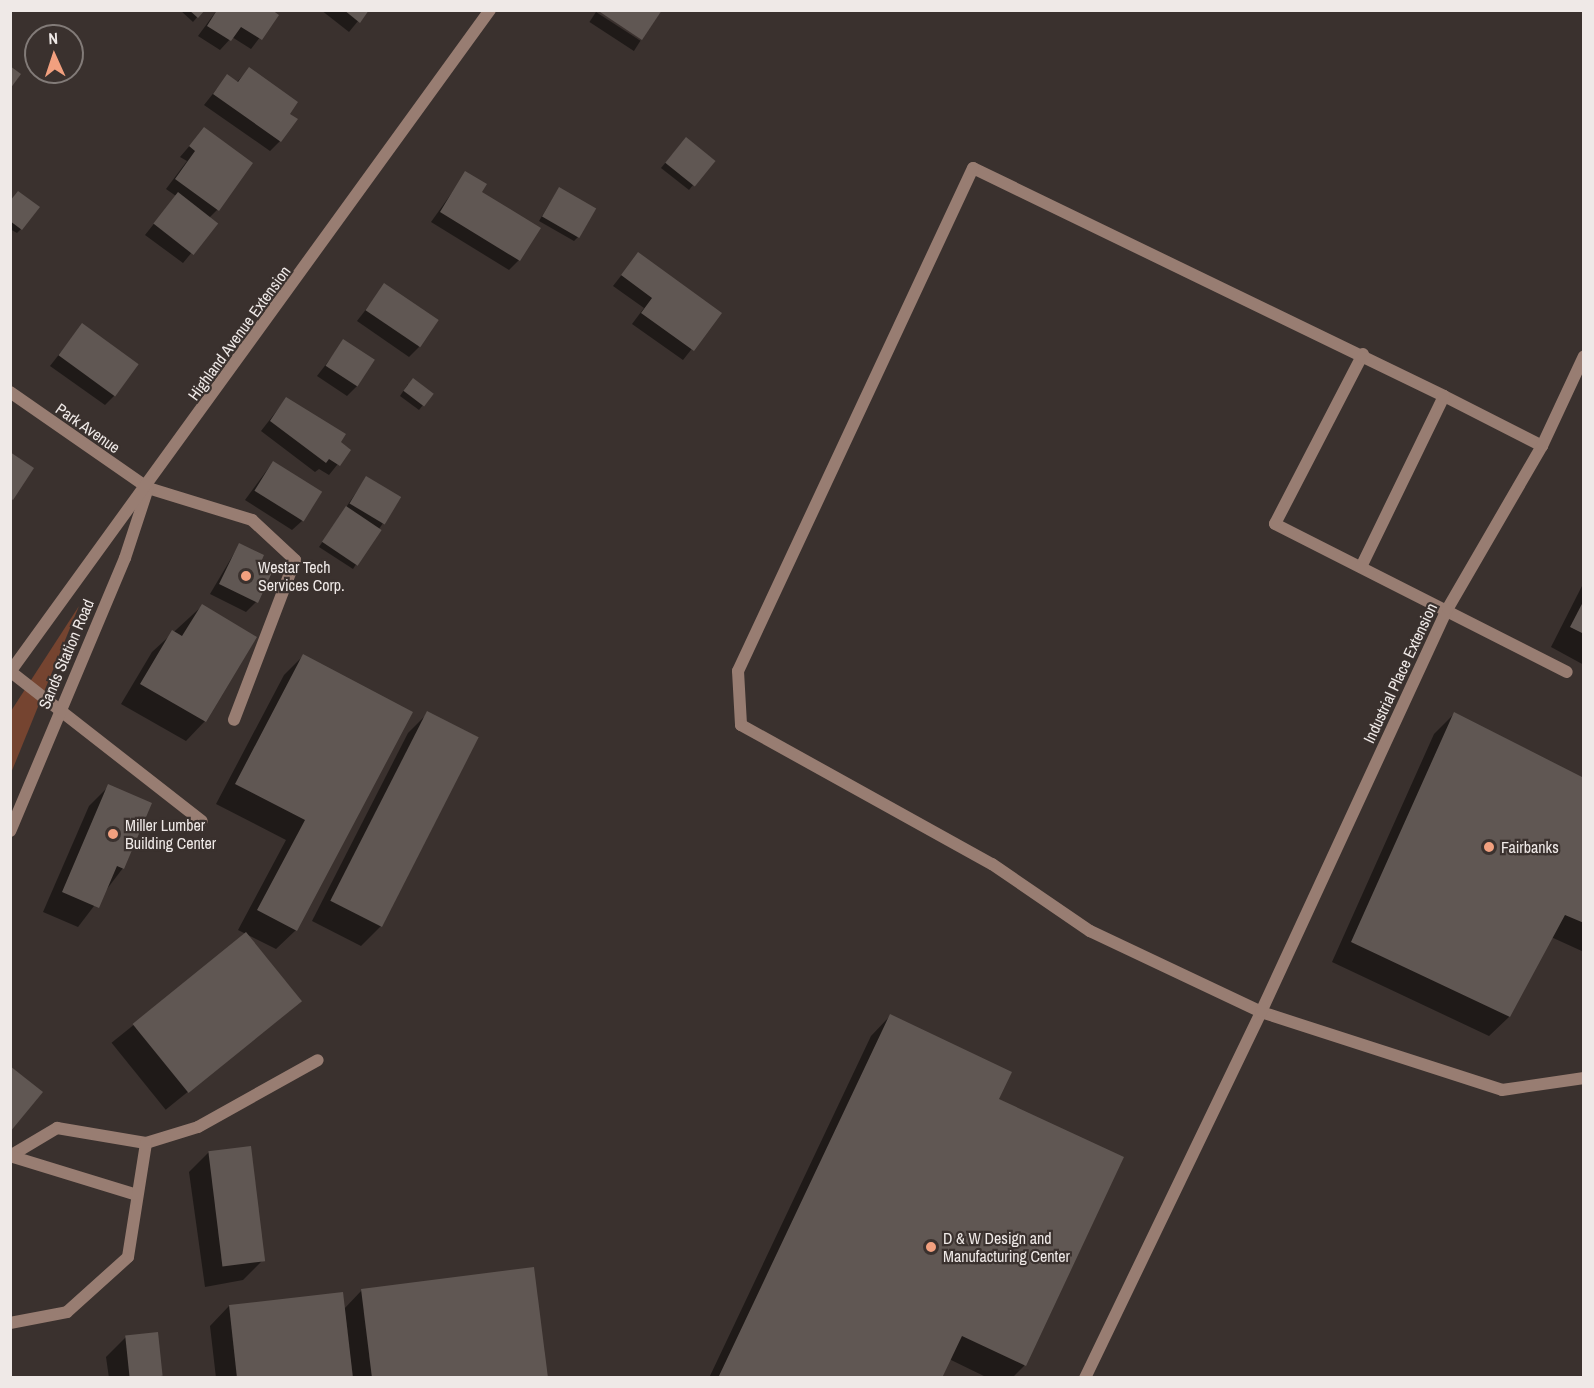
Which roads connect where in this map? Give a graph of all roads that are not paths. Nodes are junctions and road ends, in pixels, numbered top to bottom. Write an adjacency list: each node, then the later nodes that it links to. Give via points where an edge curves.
1 (490, 10): 7 (street, Highland Avenue Extension)
2 (1363, 354): 5 (street); 8 (street, via 1275,524); 16 (street, via 973,168 738,670 741,725 992,864 1090,931)
3 (1584, 356): 6 (street, Industrial Place Extension)
4 (10, 392): 7 (street, Park Avenue)
5 (1444, 396): 6 (street); 8 (street)
6 (1542, 446): 9 (street, Industrial Place Extension)
7 (148, 488): 10 (street, Highland Avenue Extension); 12 (street, Sands Station Road); 13 (street, Park Avenue, via 252,520 295,560)
8 (1361, 567): 9 (street)
9 (1448, 608): 11 (street); 16 (street, Industrial Place Extension)
10 (11, 672): 12 (street)
11 (1567, 672)
12 (59, 712): 14 (street); 15 (street, Sands Station Road)
13 (234, 720)
14 (202, 821)
15 (10, 831)
16 (1261, 1012): 18 (street, via 1502,1090); 23 (street, Industrial Place Extension)
17 (318, 1059): 19 (street, via 198,1127)
18 (1584, 1078)
19 (146, 1143): 20 (street, via 57,1128); 21 (street)
20 (10, 1156): 21 (street)
21 (137, 1195): 22 (street, via 128,1257 67,1312)
22 (10, 1323)
23 (1085, 1377)

